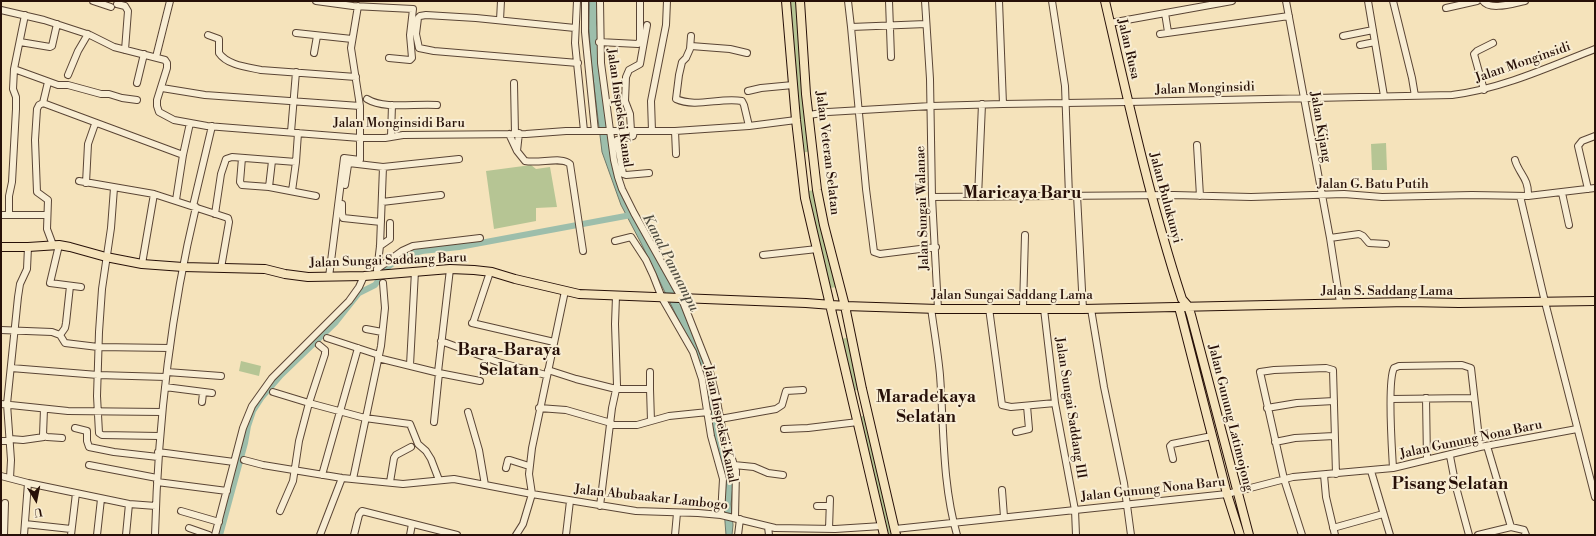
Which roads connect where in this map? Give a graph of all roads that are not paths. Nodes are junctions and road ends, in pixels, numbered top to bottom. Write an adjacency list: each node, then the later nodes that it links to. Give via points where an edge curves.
1 (93, 1): 28 (street)
2 (170, 1): 65 (street)
3 (320, 1): 27 (street)
4 (501, 1): 35 (street)
5 (577, 1): 42 (street)
6 (585, 1): 103 (street, via 585,32)
7 (600, 1): 54 (street, Jalan Inspeksi Kanal)
8 (640, 1): 54 (street, via 638,44)
9 (667, 1): 105 (street, via 666,25 651,101)
10 (786, 1): 75 (main road, Jalan Veteran Selatan)
11 (800, 1): 95 (main road, Jalan Veteran Selatan)
12 (848, 1): 41 (street)
13 (890, 1): 38 (street)
14 (925, 1): 39 (street, Jalan Sungai Walanae)
15 (999, 1): 89 (street)
16 (1052, 1): 86 (street, via 1064,73)
17 (1105, 1): 36 (main road, Jalan Rusa)
18 (1191, 1): 29 (street)
19 (1232, 1): 29 (street)
20 (1286, 1): 34 (street, Jalan Kijang)
21 (1368, 1): 43 (street)
22 (1393, 1): 80 (street)
23 (1476, 1): 30 (street)
24 (1483, 1): 25 (street, via 1491,7)
25 (1525, 1)
26 (117, 4): 60 (street, via 126,6 128,11)
27 (358, 6): 52 (street); 66 (street, via 413,9 410,35 412,58)
28 (111, 7)
29 (1192, 8): 32 (street)
30 (1446, 8)
31 (1, 10): 33 (street)
32 (1165, 13): 36 (street); 44 (street)
33 (25, 15): 37 (street); 53 (street)
34 (1289, 16): 44 (street); 81 (street, Jalan Kijang)
35 (500, 20): 42 (street); 67 (street, via 422,15 417,20 418,46 434,51)
36 (1110, 23): 85 (main road, Jalan Rusa)
37 (57, 24): 46 (street); 53 (street, via 50,47)
38 (891, 24): 39 (street); 41 (street); 64 (street)
39 (926, 24): 93 (street, Jalan Sungai Walanae)
40 (647, 25): 101 (street, via 640,64 628,70 626,77 625,101)
41 (851, 27): 94 (street)
42 (575, 28): 67 (street)
43 (1373, 30): 51 (street); 55 (street)
44 (1168, 32): 47 (street)
45 (296, 33): 49 (street)
46 (88, 34): 60 (street); 70 (street)
47 (1160, 34)
48 (208, 35): 69 (street, via 218,38 220,55 234,64 261,70)
49 (317, 36): 52 (street); 61 (street)
50 (691, 36): 58 (street)
51 (1343, 36)
52 (352, 39): 71 (street)
53 (20, 42): 68 (street)
54 (600, 42): 104 (street, Jalan Inspeksi Kanal)
55 (1375, 42): 57 (street); 79 (street)
56 (1493, 43): 77 (street, via 1474,54)
57 (1360, 45)
58 (691, 46): 62 (street); 100 (street, via 682,62 676,99 688,102 742,101)
59 (1595, 49): 77 (street, Jalan Monginsidi)
60 (125, 50): 63 (street)
61 (314, 53)
62 (747, 53)
63 (144, 54): 65 (street); 73 (street)
64 (891, 56)
65 (156, 57): 76 (street, Jalan Monginsidi Baru, via 165,60 167,64)
66 (389, 58)
67 (578, 63): 102 (street)
68 (14, 69): 72 (street); 151 (street, via 12,89 16,98 16,110)
69 (296, 72): 71 (street); 84 (street)
70 (68, 75)
71 (356, 77): 91 (street)
72 (48, 82): 83 (street); 87 (street)
73 (137, 83)
74 (514, 83): 108 (street)
75 (793, 85): 78 (street); 96 (main road, Jalan Veteran Selatan)
76 (162, 88): 84 (street, via 205,95); 97 (street, Jalan Monginsidi Baru, via 157,102 159,112)
77 (1484, 90): 80 (street, Jalan Monginsidi, via 1452,95)
78 (748, 91)
79 (1384, 96): 80 (street, Jalan Monginsidi); 81 (street, Jalan Monginsidi)
80 (1415, 96)
81 (1304, 98): 85 (street, Jalan Monginsidi); 142 (street, Jalan Kijang)
82 (367, 99): 90 (street)
83 (137, 100)
84 (293, 102): 91 (street); 107 (street)
85 (1128, 102): 86 (street, Jalan Monginsidi); 137 (main road, Jalan Bulukunyi)
86 (1065, 103): 89 (street, Jalan Monginsidi); 140 (street)
87 (43, 104): 98 (street); 152 (street, via 37,109 34,140 38,192 48,200)
88 (982, 104): 89 (street, Jalan Monginsidi); 93 (street, Jalan Monginsidi); 139 (street)
89 (1003, 104)
90 (392, 105): 92 (street); 109 (street)
91 (360, 106): 112 (street)
92 (437, 106)
93 (931, 106): 94 (street, Jalan Monginsidi); 145 (street, Jalan Sungai Walanae)
94 (858, 111): 95 (street, Jalan Monginsidi); 165 (street, via 874,252 880,254)
95 (809, 115): 125 (main road, Jalan Veteran Selatan)
96 (796, 120): 100 (street, Jalan Monginsidi Baru); 126 (main road, Jalan Veteran Selatan)
97 (190, 123): 99 (street, Jalan Monginsidi Baru); 117 (street)
98 (95, 124): 117 (street); 128 (street, via 88,144)
99 (212, 126): 107 (street, Jalan Monginsidi Baru); 148 (street)
100 (748, 126): 106 (street, Jalan Monginsidi Baru)
101 (632, 129): 104 (street, Jalan Monginsidi Baru); 105 (street, Jalan Monginsidi Baru); 124 (street, via 633,136 617,140 623,174)
102 (584, 131): 103 (street, Jalan Monginsidi Baru); 108 (street, Jalan Monginsidi Baru)
103 (595, 131): 104 (street, Jalan Monginsidi Baru)
104 (610, 131): 184 (street, Jalan Inspeksi Kanal, via 622,189)
105 (652, 131): 106 (street, Jalan Monginsidi Baru)
106 (675, 131): 116 (street)
107 (294, 133): 112 (street, Jalan Monginsidi Baru); 122 (street)
108 (514, 134): 110 (street, Jalan Monginsidi Baru); 115 (street); 115 (street)
109 (391, 136): 110 (street, Jalan Monginsidi Baru); 112 (street, Jalan Monginsidi Baru)
110 (416, 136): 113 (street)
111 (1595, 136): 131 (street, via 1582,141 1578,146)
112 (360, 138): 178 (street, via 360,160 344,158)
113 (415, 143)
114 (1197, 145): 141 (street)
115 (517, 151): 167 (street, via 525,161 533,163 562,160 571,166)
116 (676, 154)
117 (183, 155): 146 (street)
118 (242, 158): 121 (street); 129 (street, via 241,184); 149 (street, via 226,159)
119 (459, 159): 123 (street)
120 (1516, 160): 144 (street, via 1517,167 1527,184)
121 (272, 161): 122 (street); 129 (street)
122 (296, 162): 132 (street)
123 (383, 167): 147 (street); 153 (street, via 348,164 341,210 345,219)
124 (649, 173)
125 (815, 173): 126 (main road); 191 (main road, Jalan Veteran Selatan, via 824,225)
126 (802, 175): 166 (main road, Jalan Veteran Selatan)
127 (80, 181): 128 (street)
128 (86, 183): 130 (street)
129 (269, 187): 132 (street)
130 (114, 188): 134 (street); 169 (street)
131 (1593, 189): 133 (street, Jalan G. Batu Putih)
132 (292, 191): 138 (street)
133 (1562, 193): 144 (street, Jalan G. Batu Putih); 155 (street)
134 (154, 194): 146 (street); 170 (street)
135 (441, 195): 147 (street)
136 (1076, 195): 137 (street, Jalan G. Batu Putih); 140 (street, Jalan G. Batu Putih); 197 (street)
137 (1151, 195): 141 (street, Jalan G. Batu Putih); 188 (main road, Jalan Bulukunyi)
138 (316, 196)
139 (978, 196): 140 (street, Jalan G. Batu Putih); 145 (street, Jalan G. Batu Putih)
140 (1069, 196)
141 (1200, 196): 142 (street, Jalan G. Batu Putih)
142 (1322, 196): 143 (street, Jalan G. Batu Putih); 158 (street, Jalan Kijang)
143 (1520, 196): 144 (street, Jalan G. Batu Putih); 187 (street)
144 (1528, 196)
145 (932, 197): 165 (street, Jalan Sungai Walanae)
146 (176, 200): 148 (street)
147 (382, 202): 153 (street)
148 (195, 206): 149 (street); 171 (street)
149 (215, 214): 172 (street, via 229,219)
150 (1, 215): 151 (street)
151 (9, 215): 152 (street)
152 (47, 215): 161 (street, via 48,234)
153 (381, 222): 162 (street)
154 (390, 223): 162 (street, via 390,239)
155 (1569, 225)
156 (1025, 234): 194 (street)
157 (480, 238): 176 (street, via 413,246 402,251)
158 (1330, 238): 160 (street, via 1359,234 1369,243); 189 (street, Jalan Kijang)
159 (615, 241): 185 (street, Jalan Inspeksi Kanal, via 632,238)
160 (1386, 244)
161 (56, 245): 164 (main road, Jalan Sungai Saddang Baru); 169 (main road, Jalan Sungai Saddang Baru); 180 (street, via 50,282)
162 (380, 246): 176 (street)
163 (1, 247): 164 (main road, Jalan Sungai Saddang Baru)
164 (28, 247): 200 (street, via 27,269 19,292)
165 (936, 247): 195 (street, Jalan Sungai Walanae)
166 (818, 250): 168 (street); 190 (main road, Jalan Veteran Selatan)
167 (583, 251)
168 (763, 255)
169 (106, 257): 170 (main road, Jalan Sungai Saddang Baru); 207 (street)
170 (142, 264): 171 (main road, Jalan Sungai Saddang Baru)
171 (183, 267): 172 (main road, Jalan Sungai Saddang Baru); 208 (street)
172 (220, 268): 178 (main road, Jalan Sungai Saddang Baru, via 265,269 294,275)
173 (450, 269): 174 (main road, Jalan Sungai Saddang Baru); 175 (main road, Jalan Sungai Saddang Baru); 204 (street)
174 (416, 271): 176 (main road, Jalan Sungai Saddang Baru); 211 (street)
175 (490, 272): 182 (main road, Jalan Sungai Saddang Baru); 205 (street, via 472,323)
176 (378, 273): 177 (main road, Jalan Sungai Saddang Baru)
177 (364, 276): 178 (main road, Jalan Sungai Saddang Baru); 274 (street, via 349,301 261,392 247,414)
178 (329, 277)
179 (383, 283): 201 (street, via 385,308)
180 (70, 286): 181 (street); 202 (street, via 66,325)
181 (81, 287)
182 (565, 291): 183 (main road, Jalan Sungai Saddang Baru); 205 (street)
183 (616, 296): 185 (main road, Jalan Sungai Saddang Baru); 221 (street)
184 (680, 297): 185 (main road, Jalan Sungai Saddang Baru); 190 (main road, Jalan Sungai Saddang Baru); 249 (street, Jalan Inspeksi Kanal, via 709,368)
185 (664, 298): 247 (street, Jalan Inspeksi Kanal, via 693,352 702,379)
186 (1595, 301): 187 (main road, Jalan S. Saddang Lama)
187 (1545, 302): 189 (main road, Jalan S. Saddang Lama); 256 (street)
188 (1180, 303): 192 (main road, Jalan S. Saddang Lama); 197 (main road, Jalan Sungai Saddang Lama); 259 (main road, Jalan Bulukunyi)
189 (1340, 304): 192 (main road, Jalan S. Saddang Lama)
190 (830, 305): 191 (main road, Jalan Sungai Saddang Lama); 230 (main road, Jalan Veteran Selatan)
191 (845, 306): 195 (main road, Jalan Sungai Saddang Lama); 227 (main road, Jalan Veteran Selatan)
192 (1188, 306): 298 (main road, Jalan Gunung Latimojong)
193 (990, 308): 194 (main road, Jalan Sungai Saddang Lama); 195 (main road, Jalan Sungai Saddang Lama); 237 (street, via 1002,405)
194 (1023, 308): 196 (main road, Jalan Sungai Saddang Lama)
195 (935, 309): 320 (street, Jalan Sungai Walanae, via 944,446)
196 (1044, 309): 197 (main road, Jalan Sungai Saddang Lama); 234 (street, Jalan Sungai Saddang III)
197 (1087, 309): 307 (street)
198 (366, 329): 201 (street)
199 (1, 330): 200 (street)
200 (15, 331): 202 (street); 212 (street)
201 (382, 332): 210 (street)
202 (60, 335): 207 (street, via 65,344)
203 (327, 338): 209 (street)
204 (441, 341): 214 (street); 215 (street, via 498,362)
205 (554, 342): 215 (street)
206 (319, 345): 236 (street, via 325,350 325,354)
207 (98, 347): 208 (street); 216 (street)
208 (170, 348): 217 (street)
209 (358, 348): 210 (street); 243 (street)
210 (378, 356): 211 (street); 248 (street)
211 (410, 365): 214 (street)
212 (11, 368): 216 (street); 235 (street)
213 (650, 372): 222 (street)
214 (439, 373): 219 (street); 251 (street)
215 (547, 373): 221 (street); 238 (street)
216 (98, 375): 217 (street); 242 (street)
217 (166, 375): 218 (street); 220 (street)
218 (221, 376)
219 (480, 381)
220 (164, 387): 225 (street); 245 (street)
221 (616, 389): 222 (street); 253 (street)
222 (650, 389): 250 (street)
223 (803, 390): 249 (street, via 786,391 782,405 776,409)
224 (272, 392): 236 (street)
225 (204, 393): 226 (street); 233 (street)
226 (212, 393)
227 (864, 396): 230 (main road); 239 (main road, Jalan Veteran Selatan)
228 (1426, 398): 229 (street); 231 (street); 273 (street)
229 (1473, 398): 231 (street, via 1472,372 1468,366 1424,365 1394,368); 268 (street)
230 (852, 399): 244 (main road, Jalan Veteran Selatan)
231 (1391, 399): 279 (street)
232 (1334, 401): 240 (street); 240 (street, via 1333,370 1274,370 1260,372); 260 (street)
233 (202, 402)
234 (1055, 403): 237 (street); 311 (street, Jalan Sungai Saddang III)
235 (4, 404): 241 (street); 263 (street)
236 (309, 404): 243 (street); 280 (street, via 299,441)
237 (1027, 406): 257 (street, via 1029,429)
238 (540, 408): 253 (street, via 566,410); 277 (street)
239 (867, 408): 244 (main road); 331 (main road, Jalan Veteran Selatan)
240 (1267, 408): 265 (street)
241 (44, 409): 242 (street); 261 (street)
242 (98, 411): 245 (street); 258 (street, via 101,435)
243 (339, 411): 248 (street); 283 (street)
244 (855, 411): 252 (main road, Jalan Veteran Selatan)
245 (162, 412): 258 (street)
246 (468, 412): 295 (street, via 479,450)
247 (708, 412): 250 (street); 316 (street, Jalan Inspeksi Kanal, via 713,445 723,479)
248 (365, 418): 289 (street); 292 (street, via 410,424 418,444 431,459)
249 (720, 419): 276 (street, Jalan Inspeksi Kanal)
250 (651, 421): 253 (street, via 628,426)
251 (434, 422)
252 (858, 422): 255 (street); 323 (main road, Jalan Veteran Selatan)
253 (611, 424): 309 (street)
254 (75, 428): 269 (street, via 87,430 90,447 114,452)
255 (784, 429)
256 (1577, 429): 266 (street, Jalan Gunung Nona Baru); 302 (street)
257 (1016, 432)
258 (159, 436): 269 (street)
259 (1212, 436): 271 (street, via 1172,444 1170,446); 301 (main road, Jalan Bulukunyi)
260 (1334, 436): 265 (street); 282 (street)
261 (44, 437): 262 (street); 263 (street)
262 (62, 438)
263 (10, 440): 264 (street); 287 (street)
264 (1, 441)
265 (1275, 442): 290 (street)
266 (1487, 446): 268 (street, Jalan Gunung Nona Baru); 325 (street)
267 (411, 447): 293 (street, via 394,458)
268 (1480, 447): 270 (street, Jalan Gunung Nona Baru)
269 (158, 454): 274 (street); 291 (street)
270 (1450, 456): 273 (street, Jalan Gunung Nona Baru); 357 (street)
271 (1173, 459)
272 (244, 460): 280 (street, Jalan Abubaakar Lambogo)
273 (1427, 460): 279 (street, Jalan Gunung Nona Baru)
274 (234, 462): 297 (street)
275 (89, 464): 291 (street)
276 (734, 465): 284 (street, via 754,467 768,473); 318 (street, Jalan Inspeksi Kanal)
277 (529, 466): 278 (street, via 509,460); 300 (street)
278 (506, 468)
279 (1393, 468): 281 (street, Jalan Gunung Nona Baru)
280 (295, 471): 283 (street, Jalan Abubaakar Lambogo); 313 (street)
281 (1371, 471): 282 (street, Jalan Gunung Nona Baru); 315 (street)
282 (1336, 474): 285 (street, Jalan Gunung Nona Baru)
283 (322, 475): 288 (street, Jalan Abubaakar Lambogo)
284 (783, 475)
285 (1324, 475): 290 (street, Jalan Gunung Nona Baru); 327 (street)
286 (1, 476): 287 (street)
287 (10, 478): 294 (street)
288 (342, 478): 289 (street, Jalan Abubaakar Lambogo); 339 (street)
289 (353, 479): 293 (street, Jalan Abubaakar Lambogo)
290 (1284, 479): 298 (street, Jalan Gunung Nona Baru); 354 (street)
291 (157, 480): 297 (street); 308 (street)
292 (439, 480): 293 (street, Jalan Abubaakar Lambogo, via 410,484); 295 (street, Jalan Abubaakar Lambogo, via 459,480)
293 (390, 482)
294 (28, 483): 299 (street); 321 (street)
295 (485, 485): 300 (street, Jalan Abubaakar Lambogo)
296 (1002, 490): 317 (street)
297 (227, 491): 319 (street)
298 (1236, 491): 301 (street, Jalan Gunung Nona Baru); 353 (main road, Jalan Gunung Latimojong)
299 (76, 493): 303 (street); 329 (street)
300 (532, 494): 304 (street, Jalan Abubaakar Lambogo); 343 (street)
301 (1227, 494): 307 (street, Jalan Gunung Nona Baru); 352 (main road, Jalan Bulukunyi)
302 (1595, 497)
303 (101, 499): 306 (street); 334 (street)
304 (570, 501): 309 (street, Jalan Abubaakar Lambogo); 344 (street)
305 (5, 503): 332 (street)
306 (129, 504): 308 (street); 335 (street)
307 (1128, 505): 311 (street, Jalan Gunung Nona Baru); 351 (street)
308 (156, 506): 336 (street)
309 (600, 506): 314 (street, Jalan Abubaakar Lambogo)
310 (817, 506): 328 (street, via 829,503)
311 (1075, 510): 317 (street, Jalan Gunung Nona Baru); 350 (street, Jalan Sungai Saddang III)
312 (181, 511): 319 (street)
313 (280, 511)
314 (677, 513): 316 (street, Jalan Abubaakar Lambogo); 345 (street)
315 (1383, 514): 327 (street); 356 (street)
316 (722, 516): 318 (street, Jalan Abubaakar Lambogo)
317 (1004, 517): 320 (street, Jalan Gunung Nona Baru)
318 (736, 519): 324 (street, Jalan Abubaakar Lambogo); 346 (street)
319 (219, 522): 338 (street)
320 (953, 522): 331 (street, Jalan Gunung Nona Baru); 349 (street, Jalan Sungai Walanae)
321 (25, 524): 329 (street); 333 (street)
322 (412, 524): 340 (street, via 362,511); 341 (street); 342 (street)
323 (882, 526): 328 (street, Jalan Abubaakar Lambogo); 348 (main road, Jalan Veteran Selatan)
324 (768, 527): 330 (street, Jalan Abubaakar Lambogo); 347 (street)
325 (1511, 527): 358 (street); 359 (street, via 1524,530)
326 (189, 528): 337 (street)
327 (1333, 528): 355 (street)
328 (833, 531): 330 (street, Jalan Abubaakar Lambogo)
329 (71, 532)
330 (785, 532)
331 (895, 532)
332 (4, 535)
333 (24, 535)
334 (97, 535)
335 (126, 535)
336 (154, 535)
337 (209, 535)
338 (215, 535)
339 (320, 535)
340 (354, 535)
341 (410, 535)
342 (457, 535)
343 (516, 535)
344 (566, 535)
345 (675, 535)
346 (738, 535)
347 (769, 535)
348 (884, 535)
349 (957, 535)
350 (1076, 535)
351 (1131, 535)
352 (1240, 535)
353 (1248, 535)
354 (1302, 535)
355 (1335, 535)
356 (1390, 535)
357 (1469, 535)
358 (1478, 535)
359 (1526, 535)

